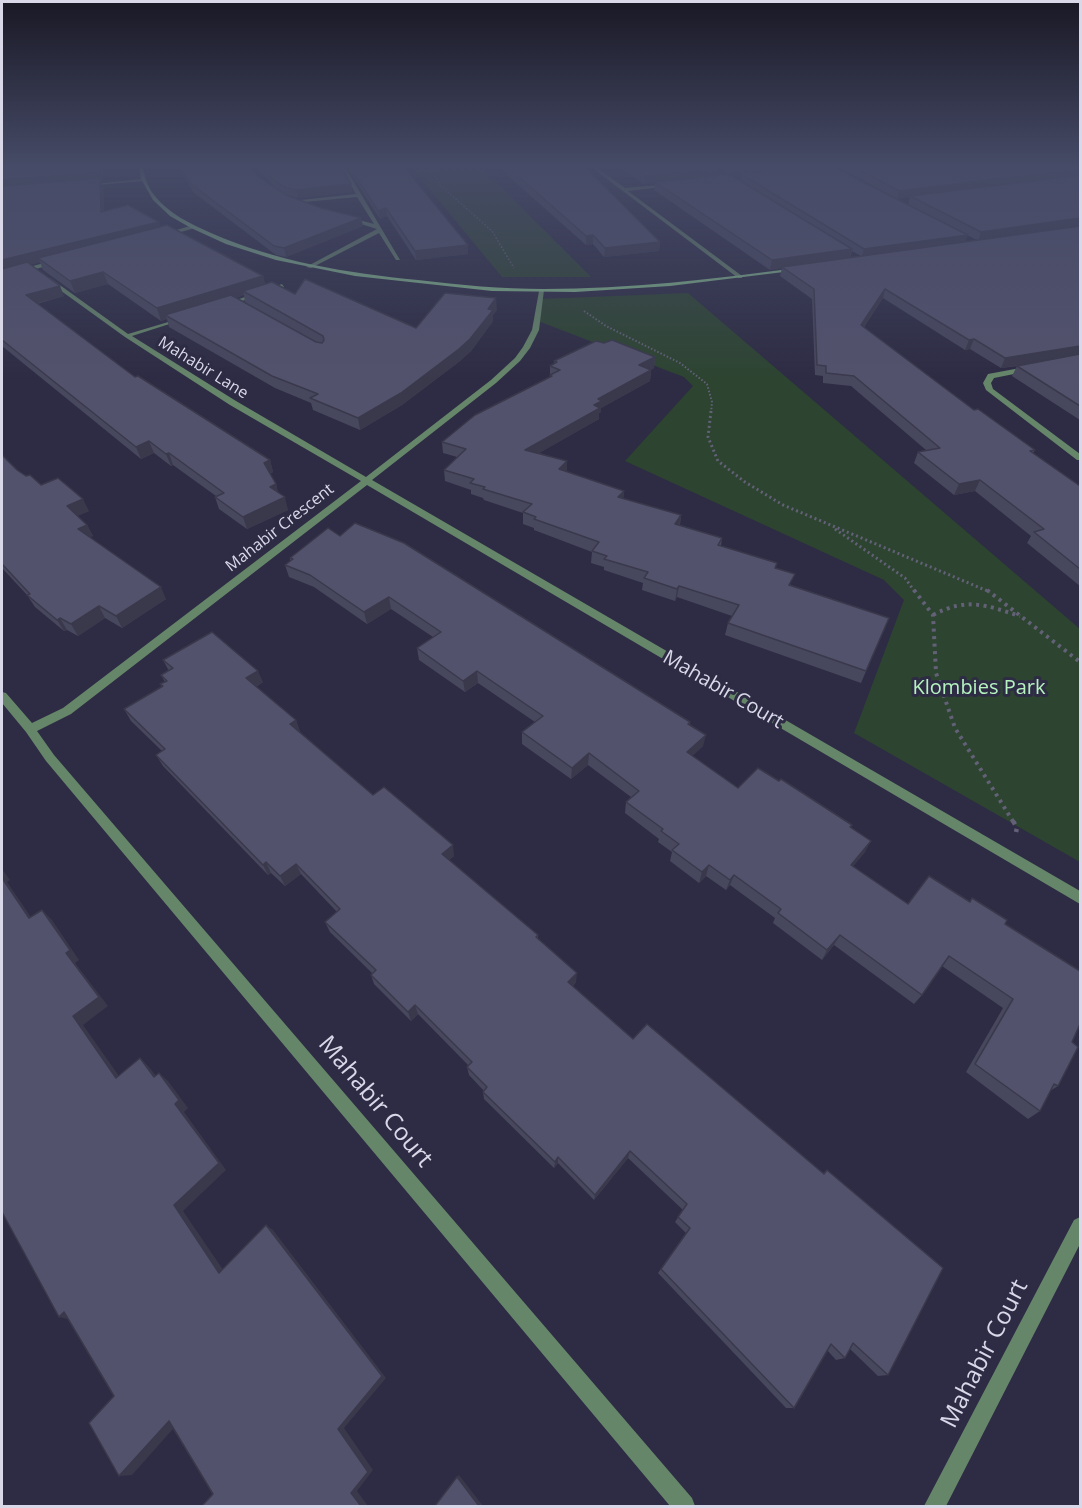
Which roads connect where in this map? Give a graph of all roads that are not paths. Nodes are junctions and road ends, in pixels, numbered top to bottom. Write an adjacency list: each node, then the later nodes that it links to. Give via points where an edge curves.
1 (216, 237): 7 (street)
2 (361, 237): 7 (street)
3 (384, 237): 6 (street)
4 (686, 237): 11 (street)
5 (65, 259): 8 (street)
6 (398, 259)
7 (309, 267): 13 (street, via 401,281)
8 (33, 268): 10 (street); 18 (street, Mahabir Lane)
9 (804, 269): 11 (street)
10 (2, 276)
11 (740, 278): 13 (street)
12 (282, 286): 14 (street)
13 (542, 291): 21 (street, Mahabir Crescent, via 533,338 519,356 489,386)
14 (236, 302): 15 (street); 16 (street)
15 (245, 307)
16 (213, 309)
17 (190, 316): 18 (street)
18 (127, 336): 21 (street, Mahabir Lane)
19 (1036, 367): 20 (street, via 991,376 987,382 990,390)
20 (1080, 458)
21 (364, 482): 23 (street, Mahabir Crescent, via 67,711); 24 (street, Mahabir Court)
22 (2, 696): 23 (street)
23 (30, 729): 26 (street, Mahabir Court, via 58,767)
24 (1080, 898)
25 (1080, 1226): 27 (street, Mahabir Court)
26 (684, 1506)
27 (935, 1506)

